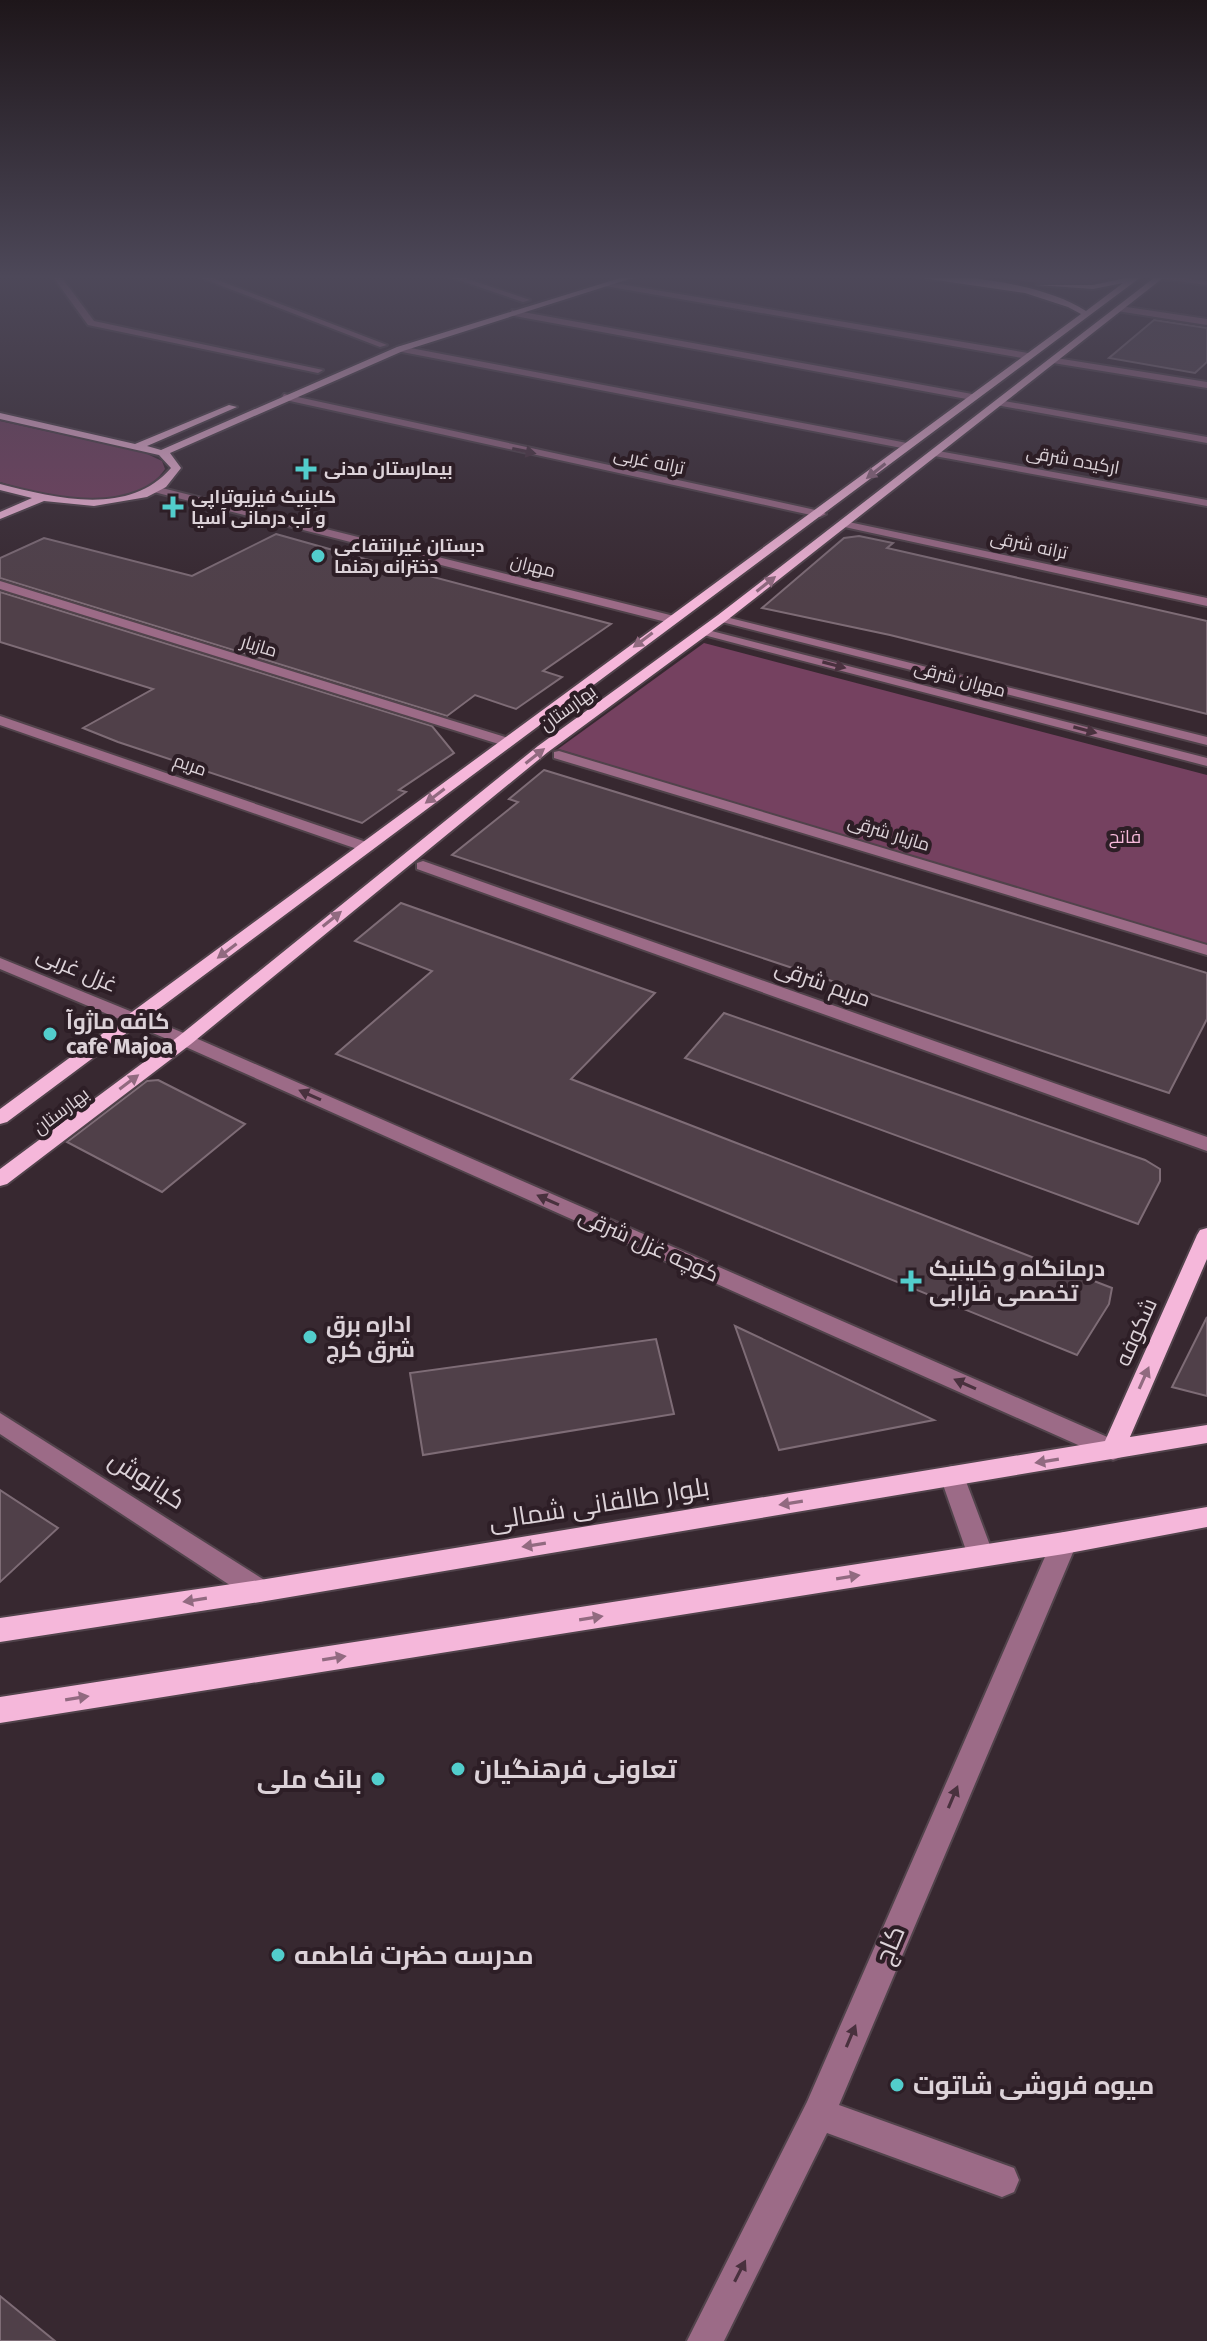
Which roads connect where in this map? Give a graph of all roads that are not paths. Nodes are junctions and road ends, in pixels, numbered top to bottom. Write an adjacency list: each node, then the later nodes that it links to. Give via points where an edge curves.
1 (317, 383): 6 (main road)
2 (579, 383): 13 (street)
3 (897, 383): 7 (street)
4 (991, 383): 7 (main road, بهارستان)
5 (1026, 383): 9 (main road, بهارستان)
6 (284, 397): 14 (main road); 22 (street, ترانه غربی, one-way to 22)
7 (972, 397): 13 (main road, بهارستان)
8 (249, 399): 12 (main road)
9 (999, 403): 11 (street); 15 (main road, بهارستان)
10 (0, 416): 12 (main road)
11 (1207, 440)
12 (139, 446): 14 (main road)
13 (907, 446): 22 (main road, بهارستان, one-way to 22)
14 (162, 453): 17 (main road, via 176,468 171,479)
15 (933, 453): 21 (street, ارکیده شرقی); 24 (main road, بهارستان)
16 (0, 487): 18 (main road)
17 (154, 489): 20 (main road, via 98,502); 28 (street, مهران)
18 (17, 492): 19 (main road); 20 (main road)
19 (0, 499)
20 (40, 499): 23 (main road)
21 (1207, 503)
22 (820, 514): 28 (main road, بهارستان)
23 (0, 516)
24 (844, 524): 26 (street, ترانه شرقی); 27 (main road, بهارستان, one-way to 24)
25 (0, 585): 32 (street, مازیار)
26 (1207, 602)
27 (722, 618): 29 (main road, بهارستان); 31 (street, مهران شرقی)
28 (670, 619): 32 (main road, بهارستان, one-way to 32)
29 (704, 631): 34 (street, مهران شرقی, one-way to 34); 40 (main road, بهارستان, one-way to 29, via 543,749)
30 (0, 720): 35 (street, مریم)
31 (1207, 741)
32 (507, 742): 35 (main road, بهارستان, one-way to 35)
33 (559, 755): 37 (street, مازیار شرقی)
34 (1207, 762)
35 (366, 847): 39 (main road, بهارستان, one-way to 39)
36 (423, 866): 42 (street, مریم شرقی)
37 (1207, 950)
38 (0, 963): 39 (street, غزل غربی)
39 (135, 1020): 40 (street, غزل غربی); 41 (main road, بهارستان)
40 (185, 1040): 43 (main road, بهارستان, one-way to 40); 47 (street, کوچه غزل شرقی, one-way to 40)
41 (0, 1118)
42 (1207, 1144)
43 (0, 1179)
44 (1207, 1235): 47 (main road, شکوفه, one-way to 44)
45 (0, 1422): 52 (street, کیانوش)
46 (1207, 1434): 47 (main road, بلوار طالقانی شمالی)
47 (1113, 1450): 48 (main road, بلوار طالقانی شمالی, one-way to 48)
48 (952, 1476): 51 (street); 52 (main road, بلوار طالقانی شمالی, one-way to 52)
49 (1207, 1517): 50 (main road)
50 (1064, 1543): 51 (main road); 55 (street, کاج, one-way to 50)
51 (981, 1556): 54 (main road, one-way to 51)
52 (260, 1591): 53 (main road, بلوار طالقانی شمالی, one-way to 53)
53 (0, 1630)
54 (0, 1710)
55 (819, 2114): 56 (street); 57 (street, کاج, one-way to 55)
56 (1002, 2180)
57 (705, 2341)

